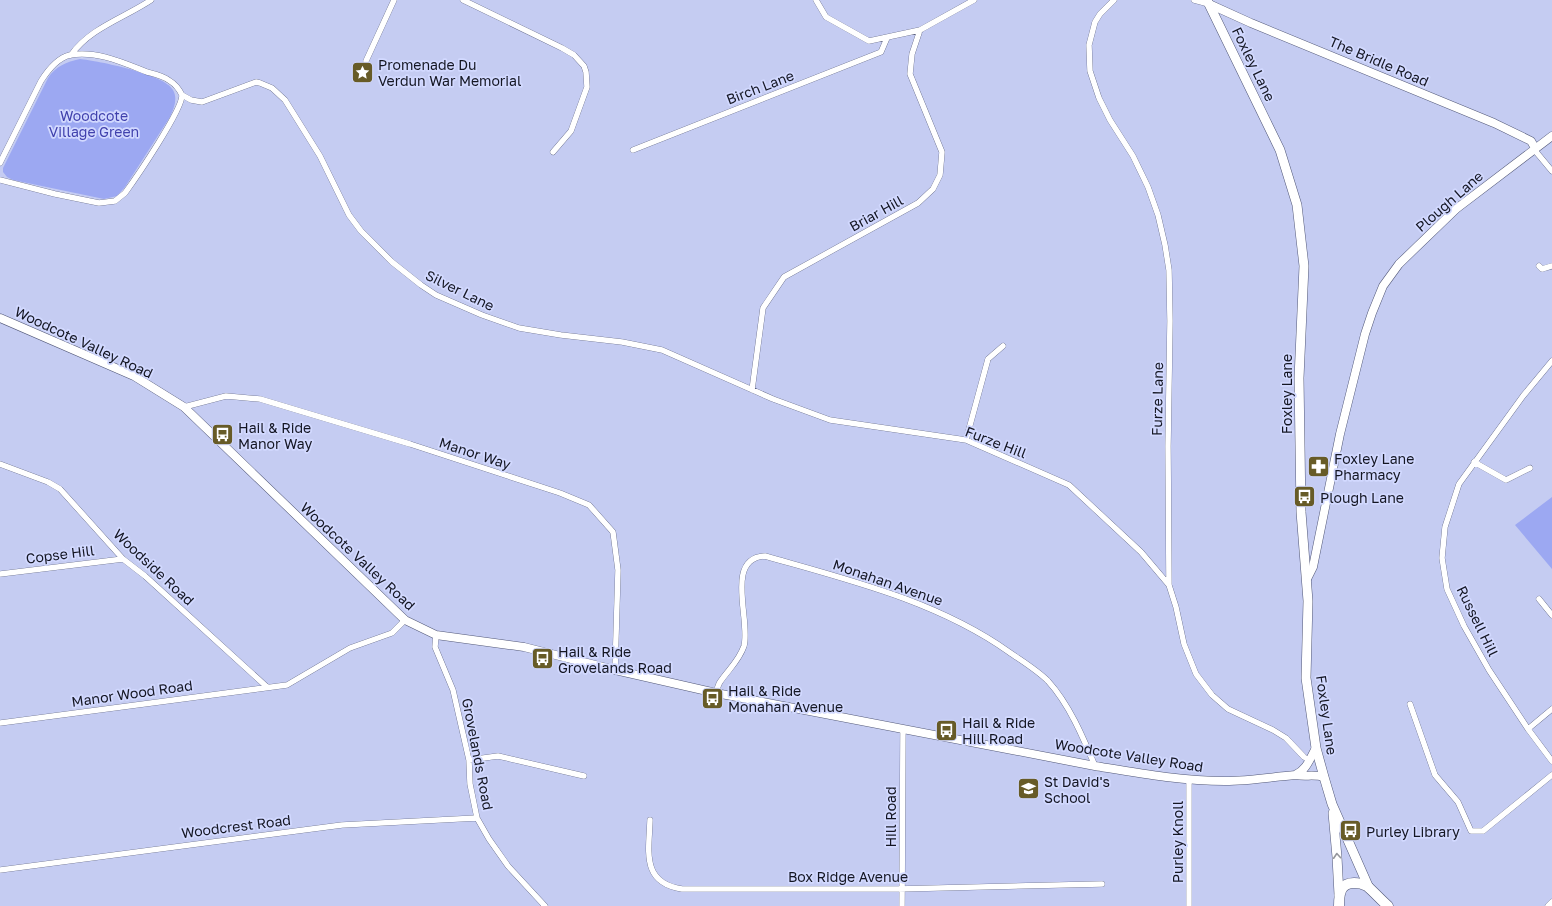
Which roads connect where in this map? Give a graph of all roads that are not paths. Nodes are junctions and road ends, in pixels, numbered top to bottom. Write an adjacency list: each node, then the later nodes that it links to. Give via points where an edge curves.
1 (151, 0): 11 (street, via 92,34 78,45)
2 (394, 0): 12 (street)
3 (463, 0): 17 (street, via 562,48 574,55 584,66 587,87 575,122 571,131)
4 (816, 0): 10 (street, via 826,17 869,41)
5 (974, 0): 9 (street)
6 (1114, 0): 35 (street, Furze Lane, via 1095,22 1089,45 1090,70 1099,98 1148,187 1158,215 1169,270)
7 (1194, 0): 8 (street)
8 (1208, 2): 15 (street, The Bridle Road, via 1251,23 1494,123 1531,141); 34 (main road, Foxley Lane, via 1280,150 1297,205 1304,266 1299,394 1301,512)
9 (920, 30): 10 (street); 26 (street, Briar Hill, via 912,54 910,74 942,152 940,175 933,189 918,203 784,277 763,308)
10 (888, 38): 16 (street, Birch Lane, via 881,52)
11 (71, 55): 13 (street, via 93,55 114,60 167,78); 18 (street, via 56,62 41,81)
12 (366, 61)
13 (182, 95): 20 (street, via 173,118 125,193 115,201 90,202); 26 (street, Silver Lane, via 202,102 256,82 272,88 285,100 296,116 361,231 392,262 436,295 519,328 662,350)
14 (1552, 136): 15 (street, Plough Lane)
15 (1535, 148): 19 (street); 34 (street, Plough Lane, via 1456,209 1399,264 1383,286 1365,334 1340,434 1313,567)
16 (633, 150)
17 (552, 152)
18 (0, 163)
19 (1552, 171)
20 (0, 180)
21 (1539, 266): 22 (street, via 1542,269)
22 (1552, 266)
23 (0, 318): 27 (street, Woodcote Valley Road, via 134,376)
24 (1003, 346): 28 (street, via 988,359)
25 (1552, 361): 29 (street, Russell Hill)
26 (752, 390): 28 (street, Furze Hill, via 830,420)
27 (184, 407): 38 (street, Woodcote Valley Road); 40 (street, Manor Way, via 226,396 260,399 410,444 560,493 590,506 613,532 618,570)
28 (966, 440): 35 (street, Furze Hill, via 1069,485 1141,552)
29 (1474, 462): 31 (street, via 1506,480); 47 (street, Russell Hill, via 1459,484 1445,527 1442,558 1447,589 1489,670)
30 (0, 464): 32 (street, Woodside Road, via 60,489)
31 (1530, 468)
32 (123, 559): 33 (street, Copse Hill); 41 (street, Woodside Road)
33 (0, 574)
34 (1307, 579): 48 (main road, Foxley Lane, via 1309,625 1306,678)
35 (1169, 585): 50 (street, Furze Lane, via 1189,660 1203,686 1228,709 1286,738)
36 (1539, 599): 37 (street)
37 (1552, 615)
38 (405, 620): 39 (street, Woodcote Valley Road); 41 (street, Manor Wood Road, via 392,633 350,648 287,685)
39 (436, 635): 40 (street, Woodcote Valley Road, via 524,647); 49 (street, Grovelands Road, via 435,647 453,690)
40 (615, 670): 42 (street, Woodcote Valley Road)
41 (267, 687): 45 (street, Manor Wood Road)
42 (716, 693): 46 (street, Woodcote Valley Road); 52 (street, Monahan Avenue, via 720,683 741,654 744,644 743,571 749,561 765,556 859,583 923,605 996,642 1048,682 1070,713)
43 (1410, 704): 54 (street, via 1435,775 1458,802 1471,831 1483,831)
44 (1552, 709): 47 (street)
45 (0, 723)
46 (903, 729): 52 (street, Woodcote Valley Road); 63 (street, Hill Road)
47 (1528, 729): 51 (street, Russell Hill)
48 (1316, 748): 50 (street); 56 (main road, Foxley Lane)
49 (469, 760): 55 (street, via 498,756); 59 (street, Grovelands Road, via 470,784)
50 (1309, 760): 53 (street, via 1303,771)
51 (1552, 761)
52 (1095, 766): 57 (street, Woodcote Valley Road)
53 (1295, 775): 56 (street, Woodcote Valley Road, via 1313,774); 57 (street, Woodcote Valley Road, via 1227,781)
54 (1552, 775)
55 (584, 776)
56 (1324, 777): 58 (main road, Foxley Lane)
57 (1189, 779): 70 (street, Purley Knoll)
58 (1332, 804): 64 (main road); 65 (main road, one-way to 58)
59 (477, 818): 61 (street, Woodcrest Road, via 342,825); 68 (street, Grovelands Road, via 508,866)
60 (650, 820): 63 (street, Box Ridge Avenue, via 651,870 662,882 675,888)
61 (0, 870)
62 (1102, 884): 63 (street, Box Ridge Avenue)
63 (902, 888): 69 (street, Hill Road)
64 (1369, 888): 65 (highway, via 1364,884 1348,884 1342,888); 67 (highway)
65 (1339, 895): 71 (highway)
66 (1552, 902): 72 (street)
67 (1384, 903)
68 (545, 906)
69 (902, 906)
70 (1189, 906)
71 (1338, 906)
72 (1548, 906)

